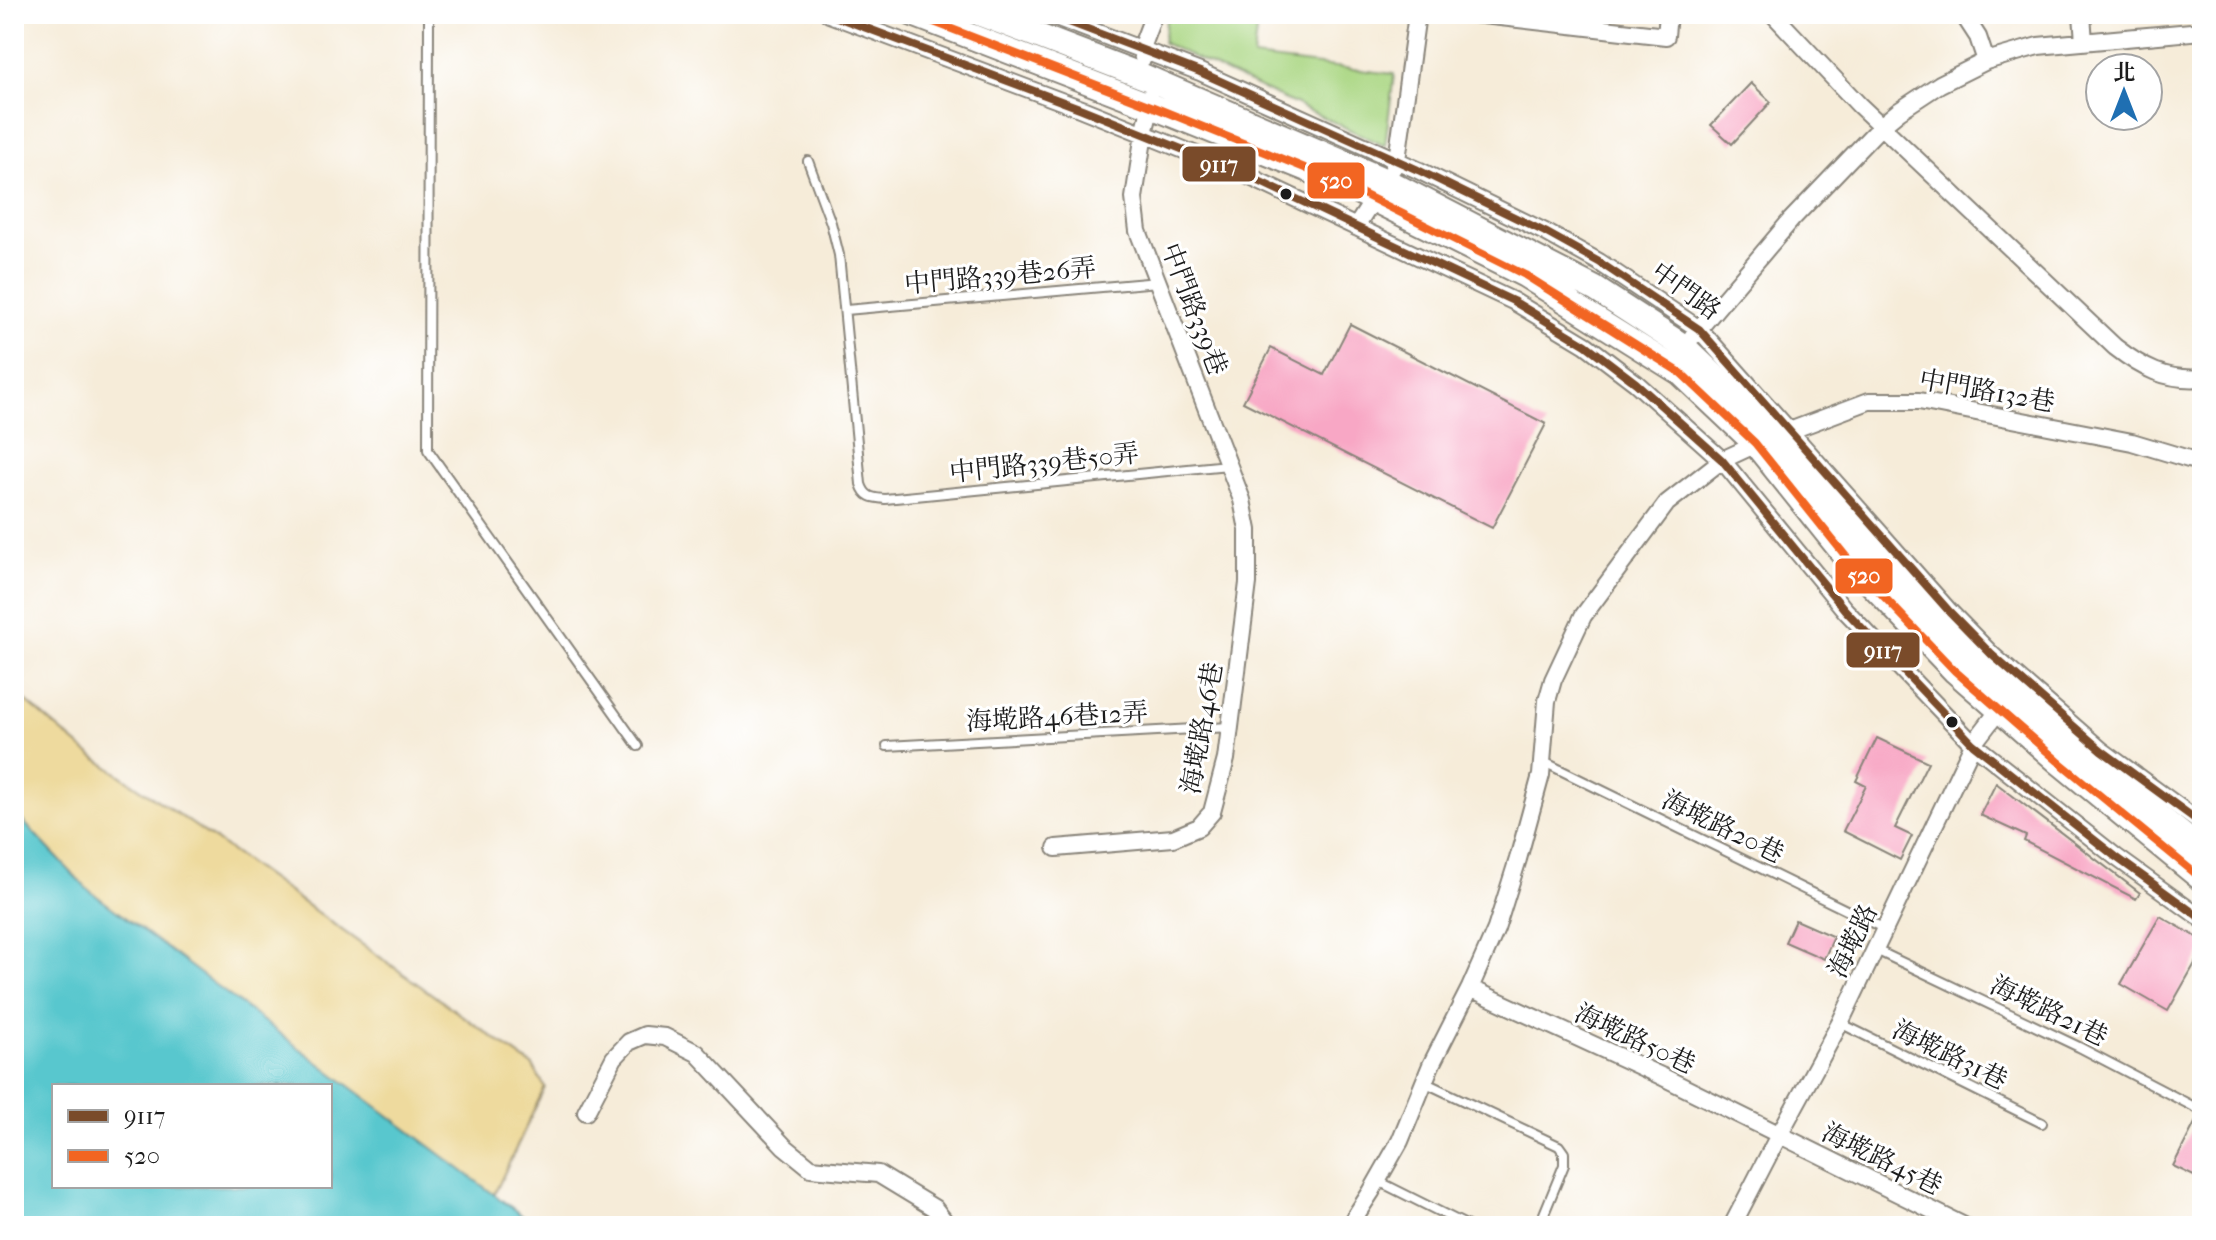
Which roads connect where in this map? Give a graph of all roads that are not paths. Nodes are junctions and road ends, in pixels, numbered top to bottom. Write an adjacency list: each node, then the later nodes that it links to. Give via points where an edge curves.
1 (429, 14): 36 (lane, via 428,450)
2 (829, 14): 20 (street)
3 (913, 14): 18 (main road, 中門路)
4 (981, 14): 17 (main road, 中門路)
5 (1048, 14): 15 (street, 中門路)
6 (1154, 14): 15 (street)
7 (1417, 14): 22 (street)
8 (1474, 14): 9 (street, via 1666,36)
9 (1668, 14)
10 (1773, 14): 19 (street)
11 (1963, 14): 16 (street)
12 (2082, 14): 14 (street)
13 (2202, 31): 14 (street)
14 (2084, 42): 16 (street, via 2038,46)
15 (1141, 48): 17 (street, 中門路339巷); 22 (street, 中門路, via 1200,72)
16 (1986, 61): 19 (street, via 1940,84)
17 (1145, 77): 18 (street, 中門路339巷); 22 (main road, 中門路)
18 (1151, 106): 20 (street, 中門路339巷); 22 (main road, 中門路, via 1337,181)
19 (1882, 125): 26 (street, via 1791,220); 27 (street, via 2127,356 2162,375)
20 (1144, 133): 23 (street); 24 (street, 中門路339巷, via 1134,198 1138,231)
21 (808, 161): 25 (lane, via 831,223)
22 (1386, 180): 23 (street); 26 (main road, 中門路); 28 (main road, 中門路)
23 (1356, 227): 29 (street, via 1513,301 1586,345)
24 (1159, 282): 25 (lane, 中門路339巷26弄); 31 (street, 中門路339巷)
25 (846, 310): 31 (lane, 中門路339巷50弄, via 861,484 872,498)
26 (1691, 338): 28 (main road, 中門路)
27 (2202, 378)
28 (1773, 437): 29 (street, 中門路132巷); 30 (street, 中門路132巷, via 1869,401 1919,401 2132,442); 33 (street, 中門路, via 1992,655); 33 (main road, 中門路, via 1848,559 1955,671)
29 (1722, 460): 35 (street, via 1845,610); 38 (street, 中門路132巷, via 1667,503 1583,616 1547,701)
30 (2202, 463)
31 (1229, 465): 32 (street, 中門路339巷, via 1248,530)
32 (1248, 583): 34 (street, 海墘路46巷)
33 (2012, 696): 35 (street, 海墘路); 39 (street, 中門路, via 2101,750); 41 (main road, 中門路); 42 (main road, 中門路, via 2058,761)
34 (1230, 727): 37 (lane, 海墘路46巷12弄); 40 (street, 海墘路46巷, via 1212,812 1199,827 1173,838)
35 (1973, 744): 43 (street); 44 (street, 海墘路)
36 (638, 746)
37 (887, 746)
38 (1542, 761): 44 (lane, 海墘路20巷); 46 (street, 中門路132巷, via 1496,929)
39 (2202, 824)
40 (1056, 848)
41 (2202, 851)
42 (2202, 879)
43 (2202, 919)
44 (1886, 929): 45 (street, 海墘路)
45 (1876, 950): 47 (street, 海墘路); 49 (lane, 海墘路21巷)
46 (1470, 988): 48 (street, 中門路132巷); 52 (street, 海墘路50巷)
47 (1840, 1023): 51 (lane, 海墘路31巷); 52 (street, 海墘路)
48 (1424, 1082): 53 (street, 中門路132巷); 57 (lane, via 1559,1146 1564,1165)
49 (2202, 1111)
50 (586, 1112): 54 (street, via 614,1058 629,1042 645,1035 665,1037 697,1053 811,1168 878,1174 934,1208)
51 (2042, 1123)
52 (1779, 1135): 58 (street, 海墘路); 59 (street, 海墘路45巷)
53 (1377, 1181): 55 (street, 中門路132巷); 56 (lane)
54 (948, 1226)
55 (1349, 1226)
56 (1468, 1226)
57 (1539, 1226)
58 (1732, 1226)
59 (1964, 1226)

